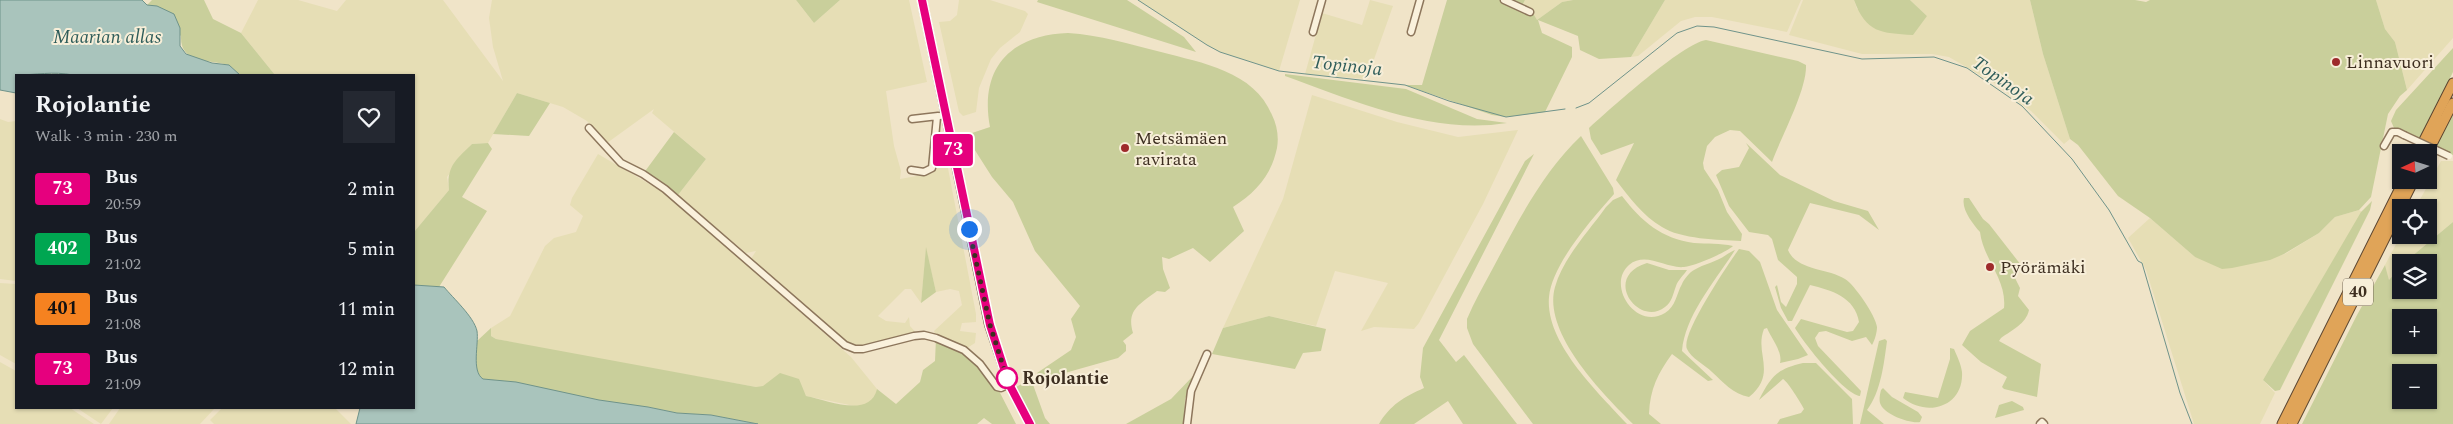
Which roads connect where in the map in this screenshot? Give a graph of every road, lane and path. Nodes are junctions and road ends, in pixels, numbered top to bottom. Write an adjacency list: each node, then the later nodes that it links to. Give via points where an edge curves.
1 (922, 0): 10 (main road)
2 (1322, 0): 6 (street)
3 (1420, 0): 7 (street)
4 (1504, 0): 5 (street)
5 (1530, 12)
6 (1313, 32)
7 (1411, 32)
8 (2453, 83): 13 (highway)
9 (2453, 103): 14 (highway)
10 (942, 115): 11 (street); 17 (street, via 936,121 932,168 924,172); 21 (main road, via 984,303)
11 (912, 119)
12 (589, 128): 21 (street, via 621,163 665,189 845,345 855,350 863,349 924,335 964,350 980,364 997,387)
13 (2422, 144)
14 (2432, 144)
15 (2384, 146): 16 (street, bridge, via 2394,132)
16 (2451, 157)
17 (911, 170)
18 (2400, 189): 24 (highway, 40)
19 (2410, 189): 25 (highway, 40)
20 (1207, 354): 23 (street, via 1191,391)
21 (1009, 384): 22 (main road)
22 (1030, 424)
23 (1187, 424)
24 (2280, 424)
25 (2292, 424)

